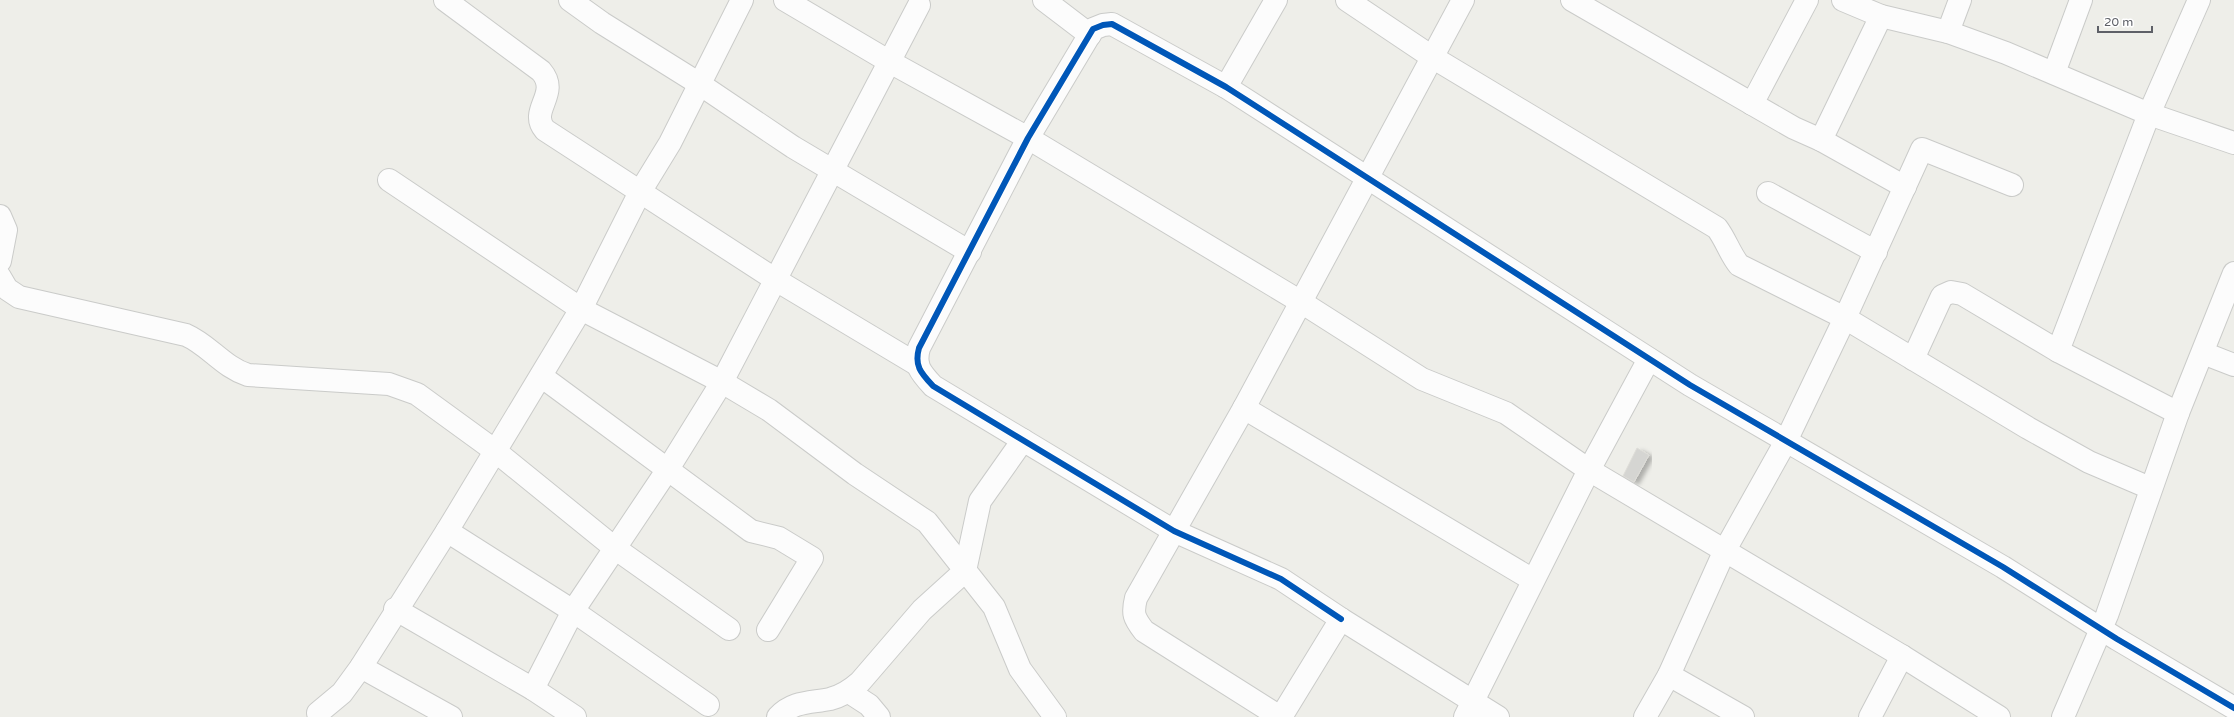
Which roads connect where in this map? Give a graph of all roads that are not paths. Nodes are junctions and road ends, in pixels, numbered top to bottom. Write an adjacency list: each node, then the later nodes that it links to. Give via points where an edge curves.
1 (444, 0): 34 (street, via 547,78 549,89 539,118 540,125 545,130)
2 (570, 0): 22 (street)
3 (742, 0): 22 (street)
4 (786, 0): 20 (street)
5 (1044, 0): 18 (street)
6 (1276, 0): 23 (street)
7 (1347, 0): 19 (street)
8 (1463, 0): 19 (street)
9 (1572, 0): 24 (street)
10 (1807, 0): 24 (street)
11 (1843, 0): 16 (street)
12 (1960, 0): 17 (street)
13 (2081, 0): 21 (street)
14 (2199, 0): 25 (street)
15 (919, 5): 20 (street)
16 (1881, 16): 17 (street); 27 (street)
17 (1948, 32): 21 (street)
18 (1090, 35): 23 (street, via 1093,29 1112,24); 26 (street)
19 (1432, 57): 30 (street); 45 (street, via 1717,228 1732,257 1740,265)
20 (890, 62): 26 (street); 29 (street)
21 (2054, 73): 25 (street)
22 (698, 83): 29 (street, via 793,147); 34 (street, via 670,143)
23 (1226, 87): 30 (street)
24 (1752, 104): 27 (street)
25 (2150, 114): 28 (street); 46 (street)
26 (1028, 138): 37 (street); 43 (street)
27 (1821, 140): 33 (street)
28 (2234, 143)
29 (834, 171): 37 (street); 42 (street)
30 (1367, 178): 43 (street); 48 (street)
31 (389, 180): 44 (street)
32 (2012, 185): 33 (street, via 1922,149)
33 (1905, 187): 38 (street)
34 (640, 192): 42 (street); 44 (street)
35 (1768, 193): 38 (street)
36 (0, 216): 39 (street, via 6,230)
37 (970, 252): 51 (street, via 918,348)
38 (1876, 252): 45 (street)
39 (0, 261)
40 (2234, 273): 47 (street)
41 (0, 277): 58 (street, via 7,289 19,297 186,335 208,347 237,371 248,375 389,384 403,388 431,403)
42 (776, 280): 51 (street); 53 (street)
43 (1301, 302): 54 (street); 60 (street, via 1422,379 1506,413)
44 (581, 309): 52 (street); 53 (street)
45 (1845, 318): 49 (street); 57 (street)
46 (2058, 351): 49 (street, via 1962,294 1951,292 1942,296); 55 (street)
47 (2203, 353): 50 (street); 55 (street)
48 (1649, 359): 57 (street); 60 (street)
49 (1913, 359): 61 (street, via 2082,458)
50 (2234, 364)
51 (918, 365): 56 (street, via 919,371 933,386)
52 (541, 376): 58 (street); 59 (street)
53 (722, 382): 59 (street); 66 (street, via 769,410 855,474 927,522)
54 (1244, 408): 63 (street); 67 (street)
55 (2178, 413): 61 (street)
56 (1023, 440): 63 (street); 66 (street, via 980,501)
57 (1786, 441): 65 (street); 72 (street, via 2003,567)
58 (494, 450): 62 (street); 64 (street)
59 (668, 469): 64 (street); 73 (street, via 751,531 779,538 812,558)
60 (1589, 470): 65 (street); 67 (street)
61 (2150, 488): 72 (street)
62 (447, 531): 68 (street); 69 (street)
63 (1174, 531): 70 (street, via 1281,579); 88 (street, via 1136,598 1133,611 1136,621 1144,631)
64 (616, 548): 69 (street); 71 (street)
65 (1725, 550): 74 (street); 76 (street)
66 (965, 571): 78 (street, via 922,610 860,682); 83 (street, via 994,607 1020,669)
67 (1533, 580): 81 (street)
68 (395, 609): 75 (street); 77 (street)
69 (574, 610): 77 (street); 79 (street)
70 (1341, 619): 81 (street); 88 (street)
71 (729, 629)
72 (2101, 629): 80 (street); 94 (street)
73 (768, 630)
74 (1902, 656): 92 (street); 93 (street)
75 (360, 667): 82 (street, via 342,693); 84 (street)
76 (1669, 675): 90 (street); 91 (street)
77 (533, 689): 85 (street)
78 (848, 692): 86 (street, via 831,699 791,706); 87 (street, via 869,705)
79 (708, 705)
80 (2234, 708)
81 (1469, 709): 89 (street)
82 (318, 713)
83 (1048, 715)
84 (451, 717)
85 (575, 717)
86 (778, 717)
87 (879, 717)
88 (1281, 717)
89 (1498, 717)
90 (1645, 717)
91 (1743, 717)
92 (1870, 717)
93 (1999, 717)
94 (2063, 717)

